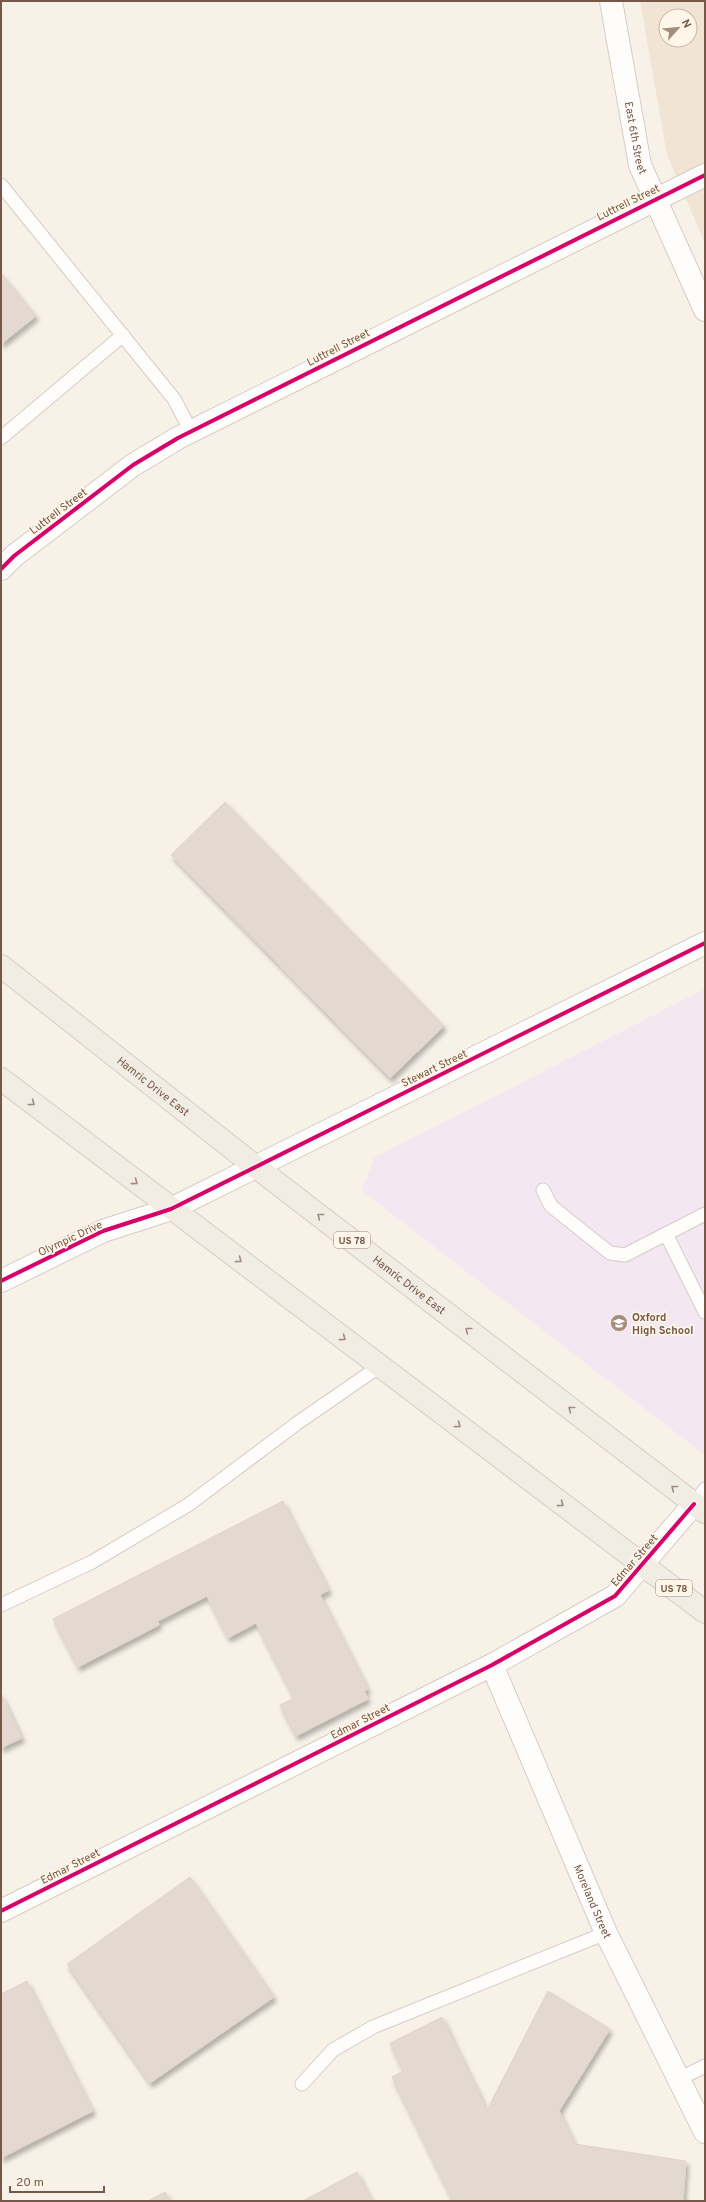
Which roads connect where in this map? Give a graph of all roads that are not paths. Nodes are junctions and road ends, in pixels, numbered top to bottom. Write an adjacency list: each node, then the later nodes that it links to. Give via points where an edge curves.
1 (611, 1): 4 (street, East 6th Street, via 640,165)
2 (705, 175): 4 (street, Luttrell Street)
3 (1, 184): 6 (lane)
4 (654, 199): 5 (street, East 6th Street); 7 (street, Luttrell Street)
5 (705, 310)
6 (123, 335): 7 (lane, via 174,399); 8 (lane)
7 (191, 431): 9 (street, Luttrell Street, via 133,465 14,556)
8 (1, 438)
9 (1, 569)
10 (703, 949): 13 (street, Stewart Street)
11 (1, 966): 13 (main road, Hamric Drive East / US 78)
12 (1, 1079): 15 (main road, US 78, one-way to 15)
13 (256, 1167): 15 (street, Stewart Street); 21 (main road, Hamric Drive East / US 78, one-way to 13)
14 (543, 1190): 17 (lane, via 551,1206 610,1253 625,1255)
15 (171, 1209): 18 (street, Olympic Drive, via 103,1231); 20 (main road, US 78, one-way to 20)
16 (705, 1214): 17 (lane)
17 (666, 1234): 19 (lane)
18 (1, 1281)
19 (705, 1312)
20 (380, 1366): 22 (main road, US 78, one-way to 22); 23 (lane, via 296,1424 188,1505 92,1562)
21 (701, 1502): 22 (street, Edmar Street)
22 (642, 1565): 24 (main road, US 78); 25 (street, Edmar Street, via 615,1596)
23 (1, 1605)
24 (705, 1612)
25 (492, 1665): 26 (street, Edmar Street); 27 (street, Moreland Street)
26 (1, 1911)
27 (606, 1932): 29 (street, Moreland Street); 30 (lane, via 373,2027 333,2050)
28 (705, 2066): 29 (lane)
29 (679, 2079): 31 (street, Moreland Street)
30 (302, 2084)
31 (705, 2132)

